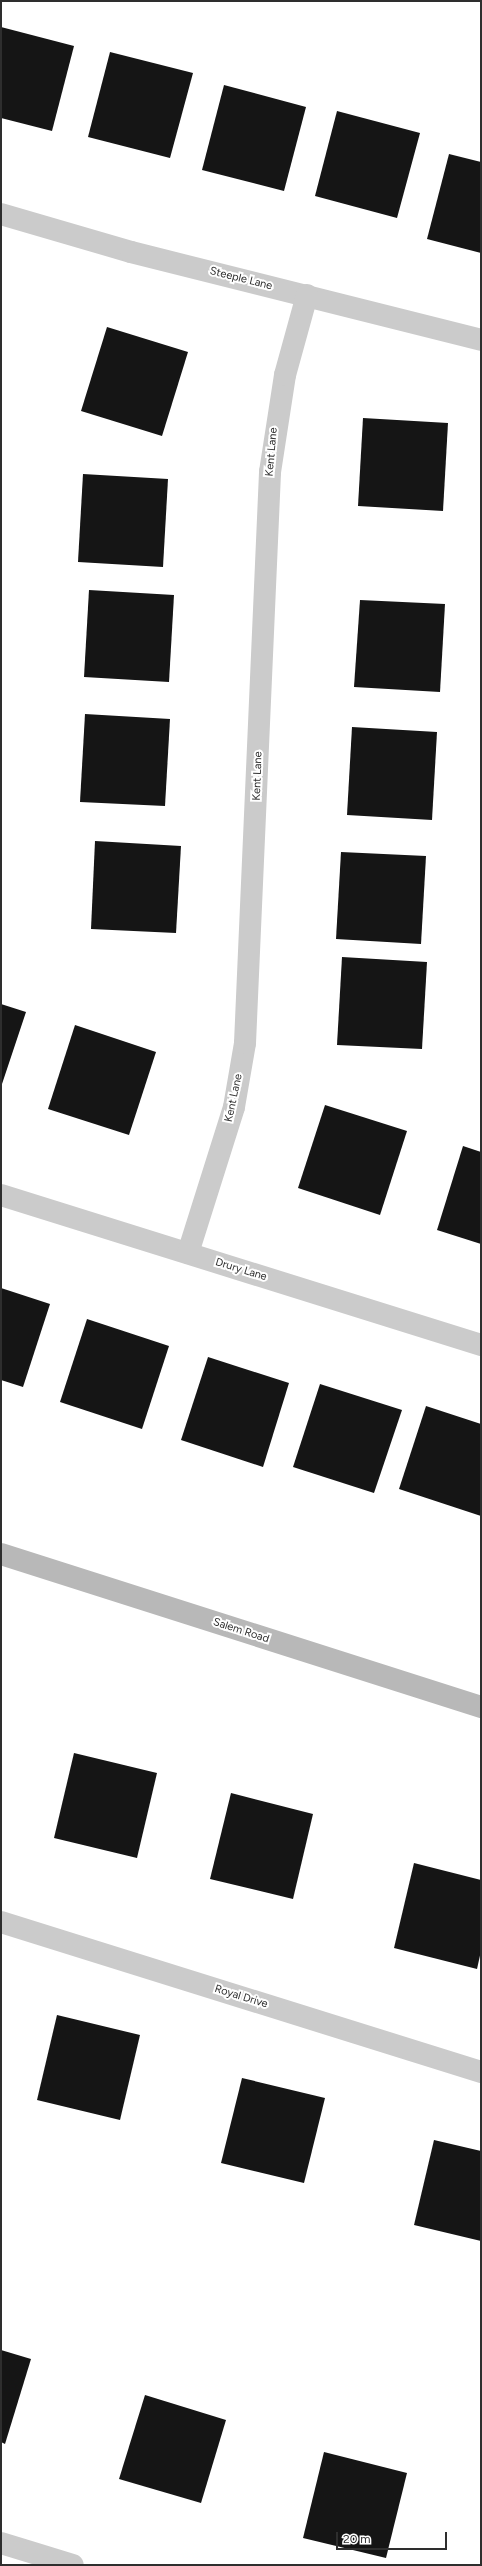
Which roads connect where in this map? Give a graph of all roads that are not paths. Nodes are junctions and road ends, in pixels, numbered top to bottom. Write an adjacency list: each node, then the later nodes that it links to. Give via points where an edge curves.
1 (1, 214): 2 (street, Steeple Lane, via 124,250)
2 (307, 295): 3 (street, Steeple Lane); 5 (street, Kent Lane, via 283,382 270,472 245,1043 234,1107)
3 (481, 340)
4 (1, 1195): 5 (street, Drury Lane)
5 (188, 1253): 6 (street, Drury Lane)
6 (481, 1345)
7 (1, 1554): 8 (main road, Salem Road)
8 (481, 1707)
9 (1, 1922): 10 (street, Royal Drive)
10 (481, 2072)
11 (1, 2543): 12 (street)
12 (73, 2565)

